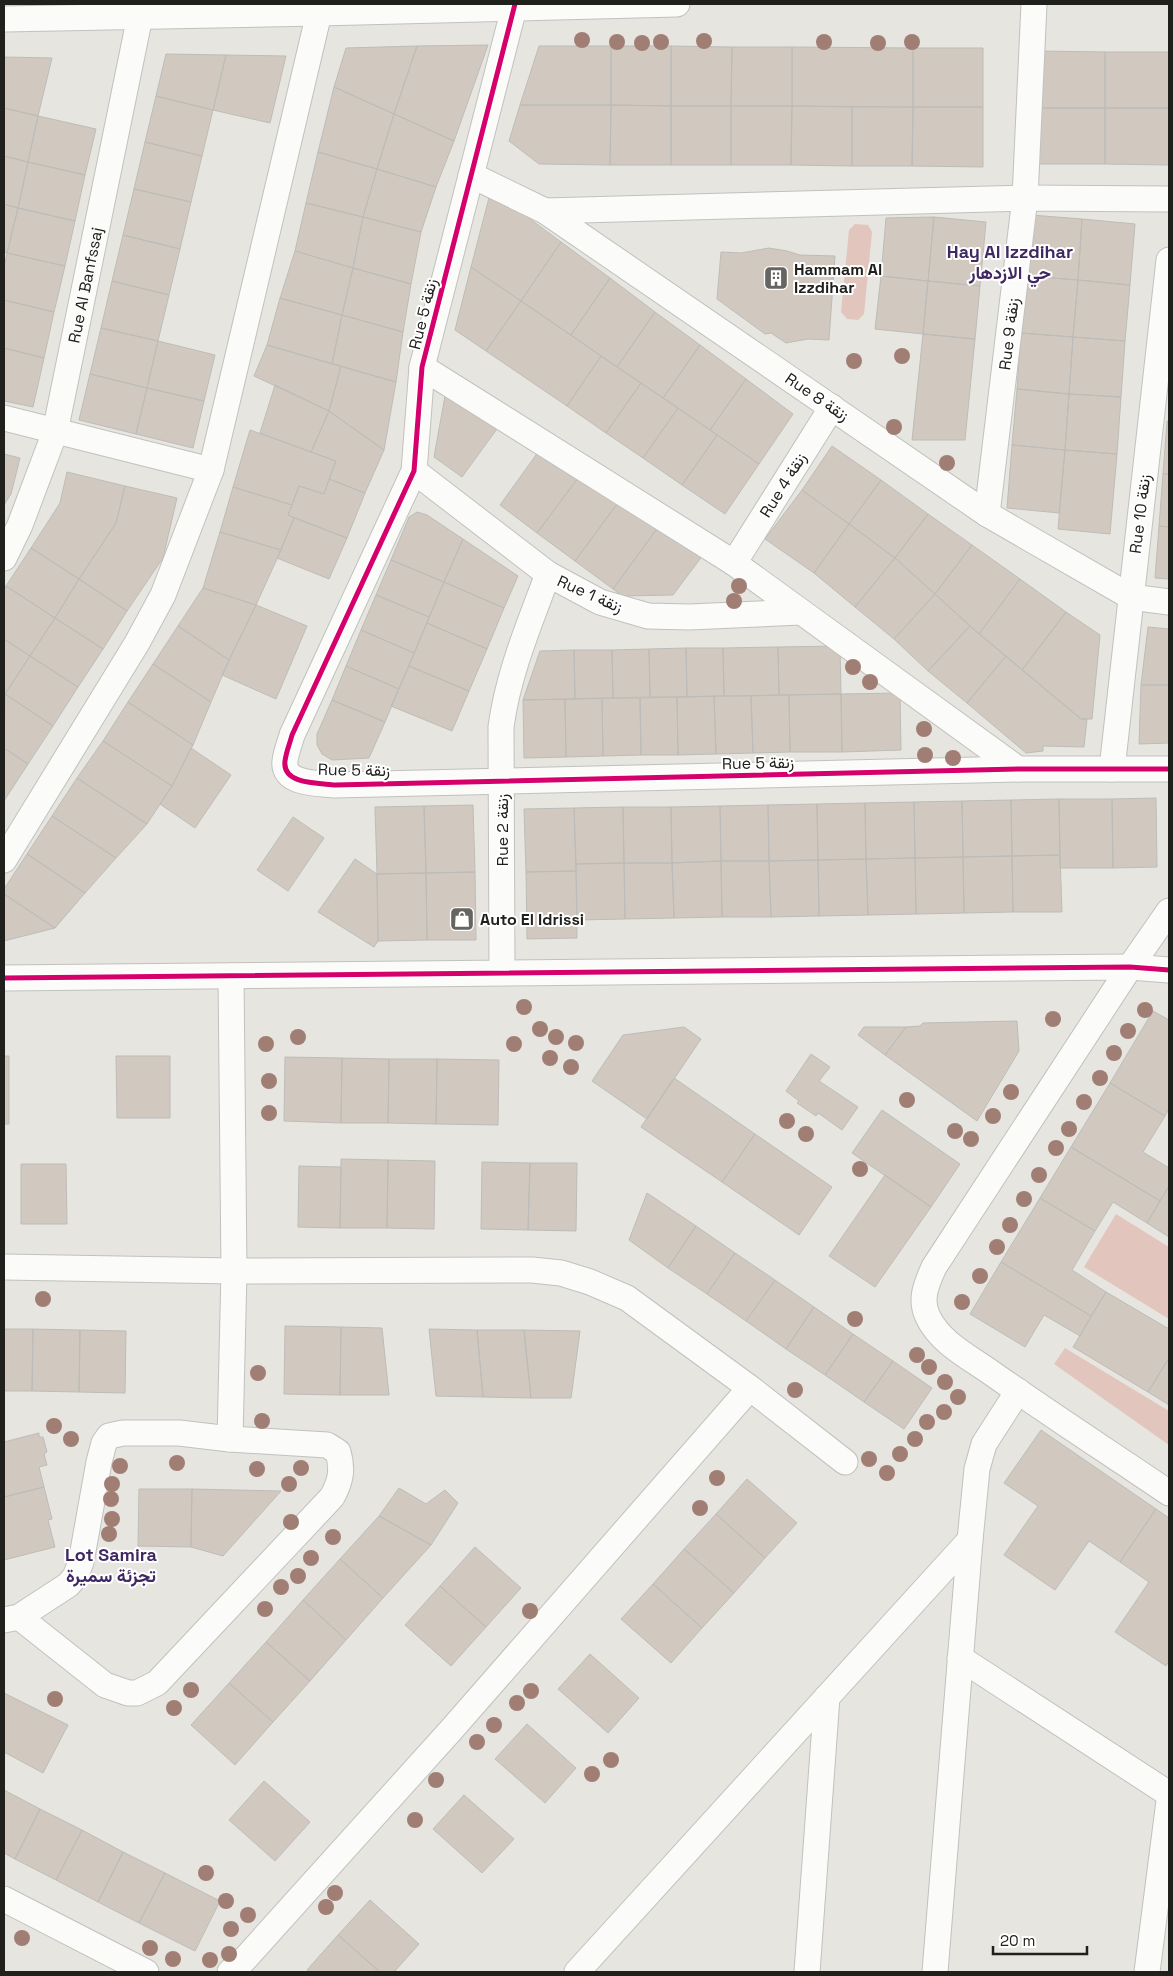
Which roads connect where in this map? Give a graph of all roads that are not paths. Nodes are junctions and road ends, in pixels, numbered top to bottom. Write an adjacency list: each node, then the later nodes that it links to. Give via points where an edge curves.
1 (677, 4): 3 (street)
2 (1034, 4): 8 (street, Rue 9 زنقة)
3 (515, 6): 5 (street); 7 (street, Rue 5 زنقة)
4 (140, 10): 5 (street); 6 (street); 15 (street, Rue Al Banfssaj)
5 (320, 13): 16 (street)
6 (4, 19)
7 (471, 175): 10 (street, Rue 8 زنقة); 12 (street, Rue 5 زنقة)
8 (1025, 198): 9 (street); 10 (street); 18 (street, Rue 9 زنقة)
9 (1169, 199)
10 (545, 211): 13 (street, Rue 8 زنقة)
11 (1169, 260): 22 (street, Rue 10 زنقة)
12 (422, 367): 17 (street, Rue 5 زنقة); 20 (street)
13 (832, 407): 18 (street, Rue 8 زنقة); 20 (street, Rue 4 زنقة)
14 (4, 418): 15 (street)
15 (55, 432): 16 (street); 19 (street, Rue Al Banfssaj)
16 (211, 470): 29 (street, via 163,595)
17 (414, 471): 21 (street, Rue 1 زنقة); 28 (street, Rue 5 زنقة, via 292,735 285,770 296,779 335,785)
18 (988, 514): 22 (street, Rue 8 زنقة)
19 (4, 558)
20 (734, 563): 24 (street)
21 (548, 574): 24 (street, Rue 1 زنقة, via 600,602 648,616); 28 (street, Rue 2 زنقة, via 505,698)
22 (1131, 597): 23 (street, Rue 8 زنقة); 26 (street, Rue 10 زنقة)
23 (1169, 602)
24 (801, 612): 25 (street)
25 (1018, 769): 26 (street, Rue 5 زنقة); 28 (street, Rue 5 زنقة)
26 (1112, 769): 27 (street, Rue 5 زنقة)
27 (1169, 769)
28 (502, 781): 33 (street, Rue 2 زنقة)
29 (4, 860)
30 (1169, 911): 31 (street)
31 (1130, 967): 32 (street); 33 (street); 39 (street, via 934,1266 925,1287 923,1304 928,1318 943,1338)
32 (1169, 970)
33 (502, 972): 34 (street)
34 (231, 976): 35 (street); 37 (street)
35 (4, 978)
36 (4, 1267): 37 (street)
37 (234, 1270): 38 (street, via 532,1270 561,1273 627,1298); 40 (street)
38 (750, 1388): 41 (street); 51 (street, via 452,1729)
39 (1018, 1391): 42 (street); 43 (street, via 984,1444 977,1469)
40 (230, 1439): 44 (street, via 179,1433 109,1436 99,1462 79,1570 68,1585); 44 (street, via 327,1444 338,1452 342,1464 340,1477 332,1497 157,1683 128,1694 105,1685)
41 (845, 1462)
42 (1169, 1492)
43 (970, 1540): 45 (street); 46 (street)
44 (11, 1619)
45 (960, 1658): 47 (street); 54 (street)
46 (827, 1697): 52 (street); 53 (street)
47 (1169, 1794)
48 (1169, 1801): 55 (street)
49 (4, 1900): 50 (street)
50 (146, 1972)
51 (230, 1972)
52 (577, 1972)
53 (807, 1972)
54 (935, 1972)
55 (1147, 1972)

